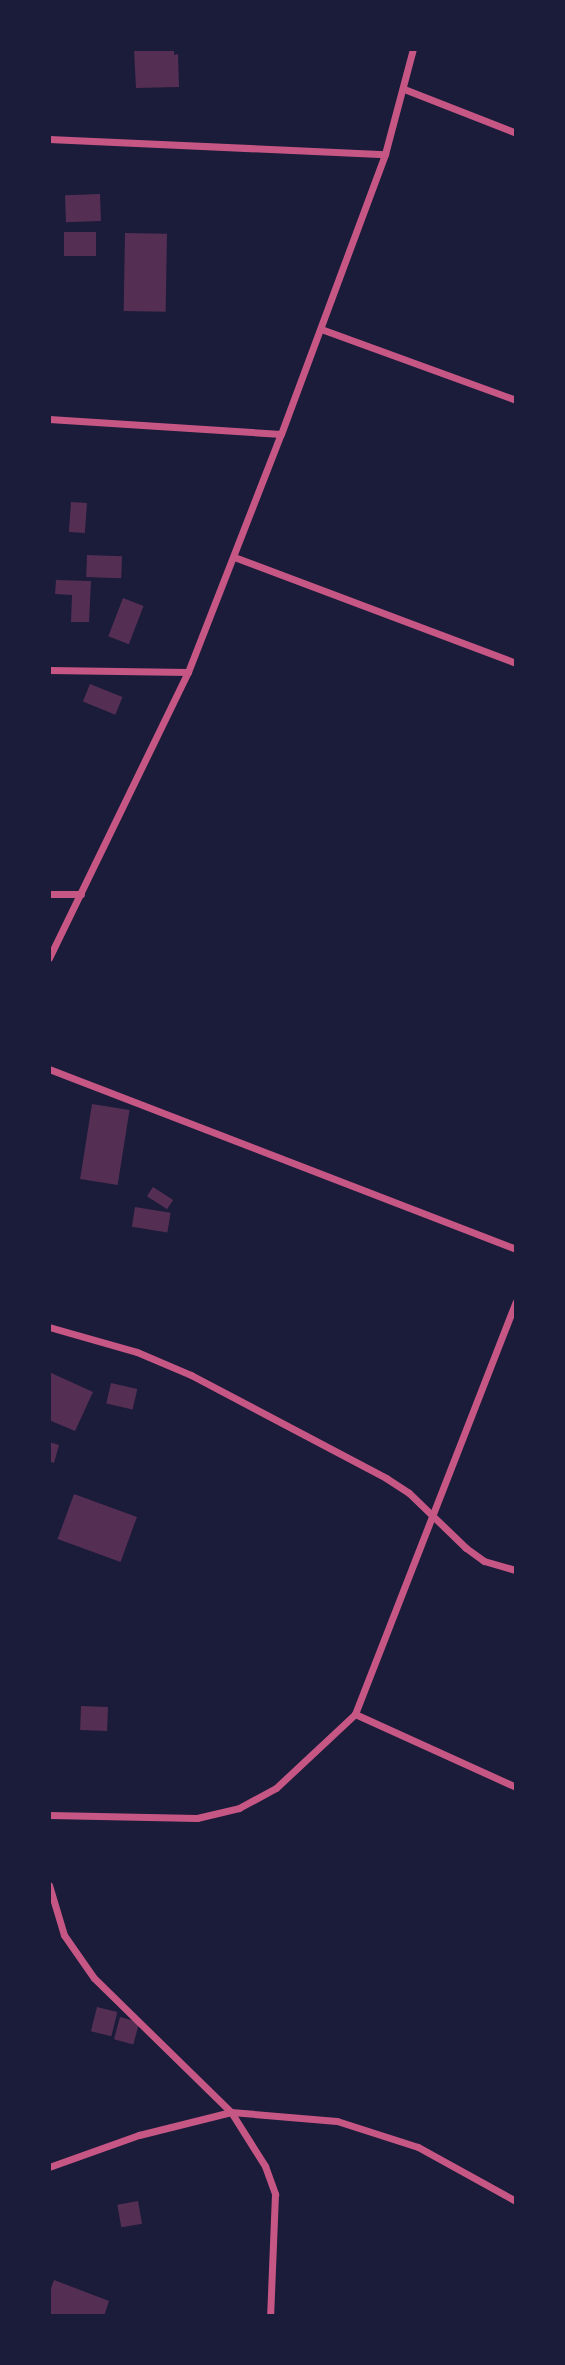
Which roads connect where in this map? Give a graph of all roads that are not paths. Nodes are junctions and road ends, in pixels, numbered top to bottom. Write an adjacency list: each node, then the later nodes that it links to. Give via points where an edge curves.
1 (414, 49): 2 (street)
2 (404, 89): 3 (street); 5 (street)
3 (516, 133)
4 (49, 139): 5 (street)
5 (385, 154): 6 (street)
6 (321, 329): 7 (street); 9 (street)
7 (516, 400)
8 (49, 419): 9 (street)
9 (281, 434): 10 (street)
10 (234, 557): 11 (street); 13 (street)
11 (516, 663)
12 (49, 670): 13 (street)
13 (188, 672): 15 (street)
14 (49, 894): 15 (street)
15 (81, 894): 16 (street)
16 (49, 958)
17 (49, 1069): 18 (street)
18 (516, 1249)
19 (516, 1302): 21 (street)
20 (49, 1327): 21 (street, via 137,1352 191,1376 386,1478)
21 (433, 1516): 22 (street, via 484,1560); 23 (street)
22 (516, 1570)
23 (355, 1714): 24 (street); 25 (street, via 276,1788 239,1808 197,1818)
24 (516, 1787)
25 (49, 1815)
26 (49, 1885): 27 (street, via 64,1935 94,1978)
27 (231, 2112): 28 (street, via 139,2136); 29 (street, via 337,2121 418,2147); 30 (street, via 265,2166 275,2194)
28 (49, 2167)
29 (516, 2201)
30 (270, 2316)

